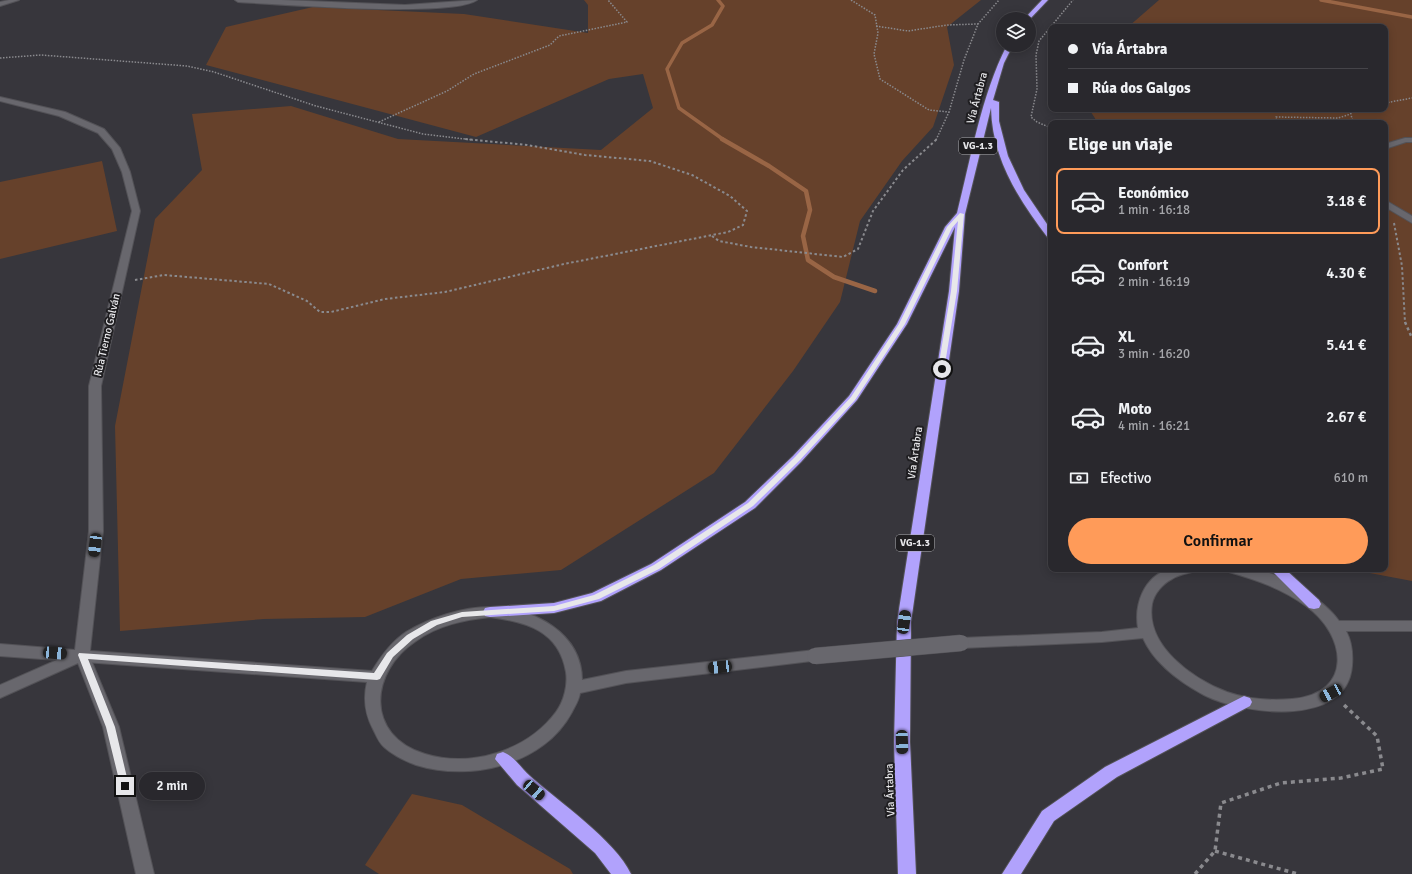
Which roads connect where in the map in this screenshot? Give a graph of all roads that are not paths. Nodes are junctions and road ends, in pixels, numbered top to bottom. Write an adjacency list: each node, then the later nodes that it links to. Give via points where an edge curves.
1 (16, 0): 5 (street)
2 (238, 0): 3 (street, via 405,7 452,5)
3 (474, 0)
4 (1045, 0): 6 (highway)
5 (0, 4)
6 (1034, 12)
7 (1006, 52): 8 (highway, Vía Ártabra / VG-1.3)
8 (996, 78): 13 (highway, Vía Ártabra / VG-1.3); 15 (highway, via 994,116 999,143 1011,174)
9 (0, 99): 25 (street, Rúa Tierno Galván, via 62,114 101,131 116,148 126,172 136,212 95,386 96,532)
10 (1412, 140): 11 (street)
11 (1388, 146)
12 (1388, 205): 14 (street)
13 (961, 214): 20 (highway, via 950,227 902,324 853,398 750,505 656,567 596,597 554,608); 33 (highway, Vía Ártabra / VG-1.3, via 954,291 904,622 902,742)
14 (1412, 220)
15 (1048, 232)
16 (1178, 572): 23 (street, via 1168,575 1150,589 1143,609)
17 (1250, 572): 19 (street, via 1286,586)
18 (1280, 572): 19 (highway)
19 (1314, 604): 21 (street)
20 (490, 612): 26 (street, via 462,615 434,623 410,637 390,655); 27 (street, via 514,614 537,622 555,634 568,649 574,668)
21 (1335, 626): 22 (street); 29 (street, via 1344,645 1347,663 1342,679 1331,693 1294,706)
22 (1412, 626)
23 (1147, 632): 27 (street, bridge, via 1102,637 961,643 815,656 626,677); 29 (street, via 1160,654 1182,674 1212,691)
24 (0, 650): 25 (street)
25 (82, 655): 26 (street); 28 (street); 31 (street, via 111,727)
26 (377, 676): 30 (street, via 372,699 376,722 389,742 411,756 439,765 471,765)
27 (574, 688): 30 (street, via 566,709 551,729 530,746)
28 (0, 692)
29 (1244, 702): 34 (highway, via 1111,772 1048,816)
30 (503, 759): 32 (highway, via 523,780 601,848)
31 (145, 874)
32 (622, 874)
33 (907, 874)
34 (1011, 874)

